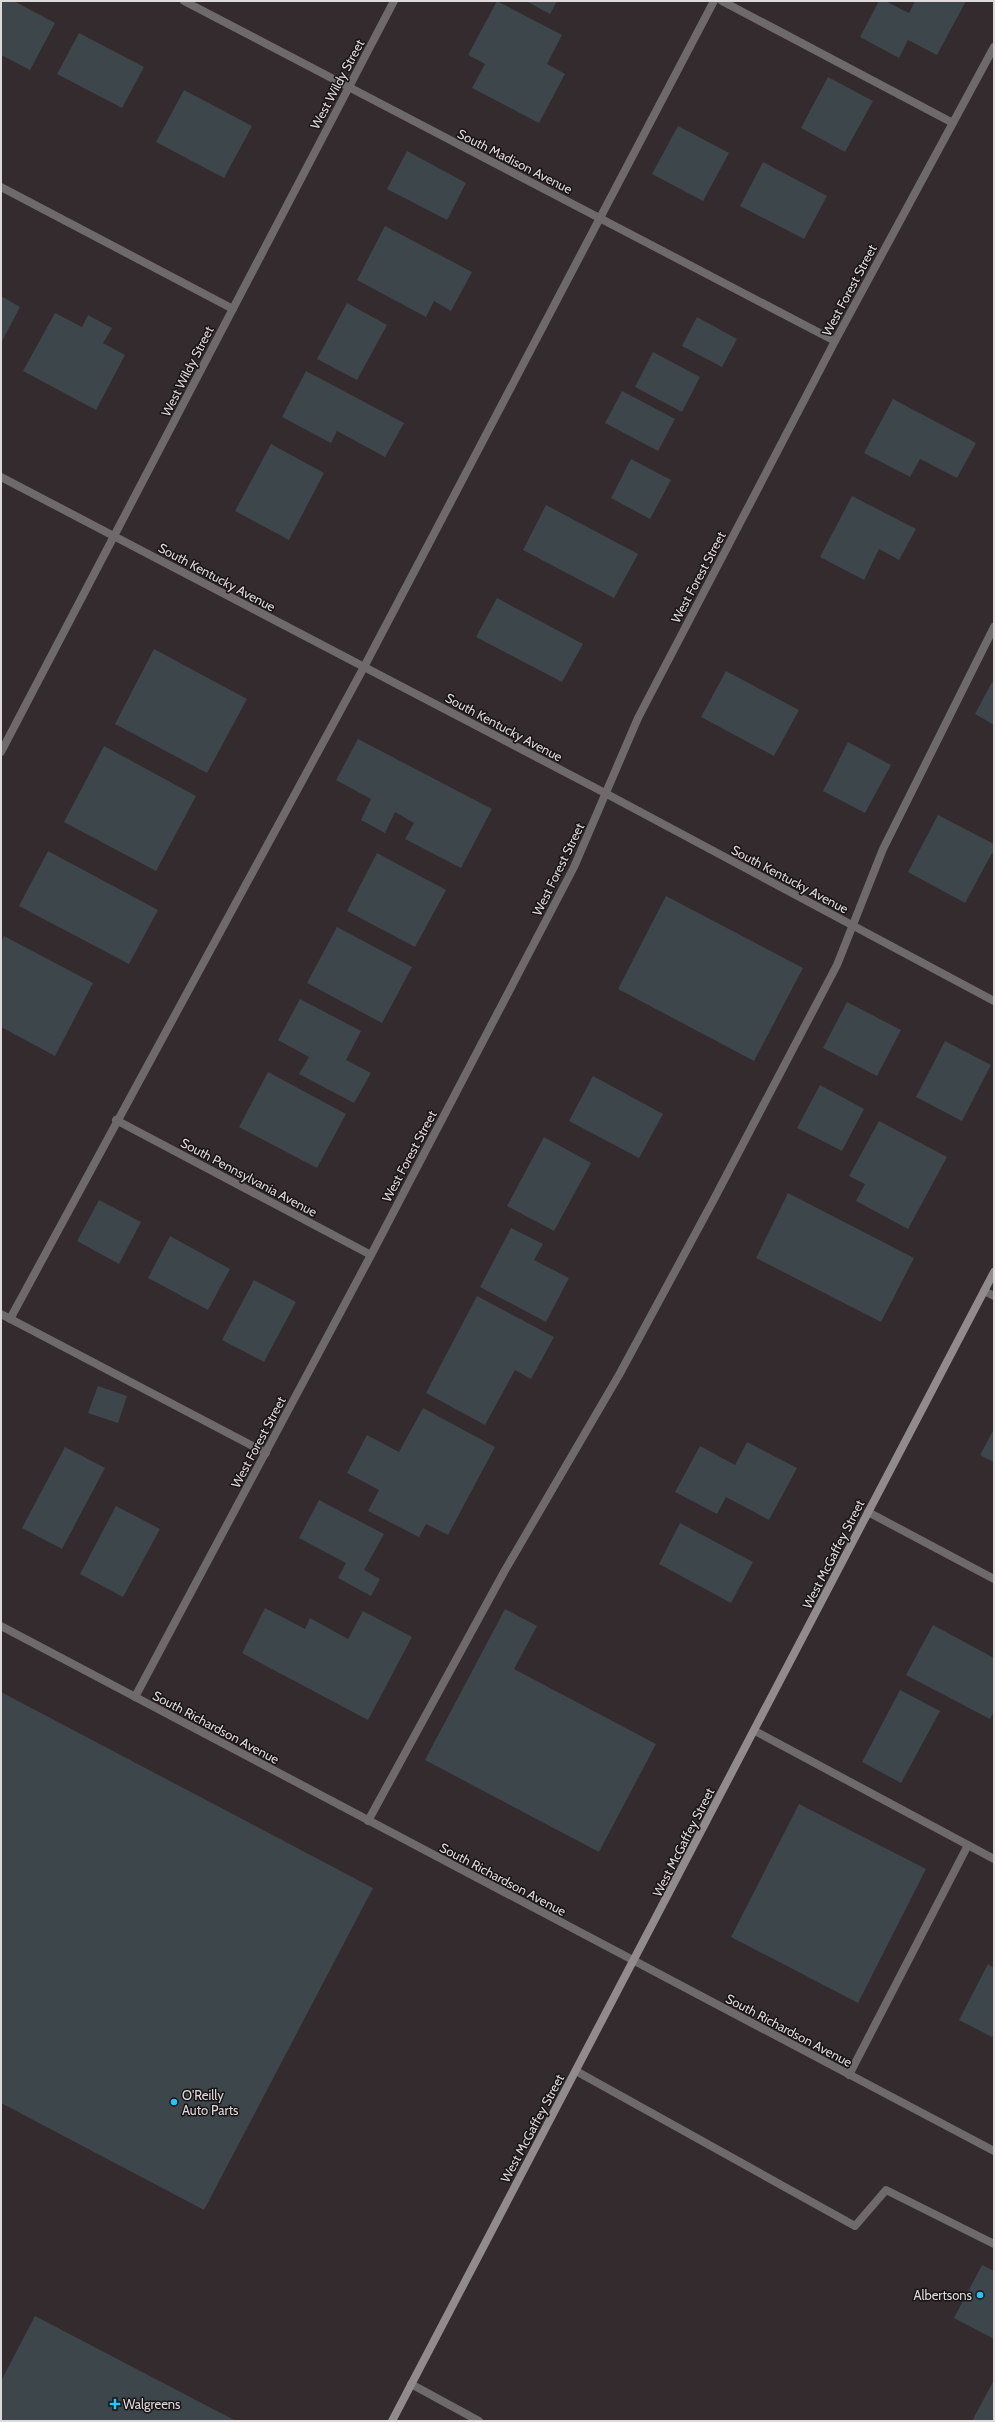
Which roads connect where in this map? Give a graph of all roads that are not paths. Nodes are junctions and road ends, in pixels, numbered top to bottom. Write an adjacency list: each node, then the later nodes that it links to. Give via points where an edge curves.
1 (184, 1): 6 (street, South Madison Avenue)
2 (394, 1): 6 (street, West Wildy Street)
3 (714, 1): 9 (street)
4 (722, 1): 7 (street)
5 (994, 47): 7 (street, West Forest Street)
6 (348, 88): 9 (street, South Madison Avenue); 10 (street, West Wildy Street)
7 (953, 123): 11 (street, West Forest Street)
8 (1, 187): 10 (street)
9 (598, 218): 11 (street, South Madison Avenue); 15 (street)
10 (233, 309): 13 (street, West Wildy Street)
11 (835, 341): 17 (street, West Forest Street, via 638,718)
12 (1, 477): 13 (street, South Kentucky Avenue)
13 (115, 537): 15 (street, South Kentucky Avenue); 16 (street, West Wildy Street)
14 (994, 627): 18 (street, via 882,848)
15 (364, 667): 17 (street, South Kentucky Avenue); 20 (street)
16 (1, 752)
17 (605, 793): 18 (street, South Kentucky Avenue); 21 (street, West Forest Street, via 574,867)
18 (853, 926): 19 (street, South Kentucky Avenue); 33 (street, via 836,965 702,1222 619,1375 504,1572)
19 (994, 1001)
20 (116, 1120): 21 (street, South Pennsylvania Avenue); 26 (street)
21 (371, 1255): 27 (street, West Forest Street)
22 (994, 1272): 23 (main road, West McGaffey Street)
23 (984, 1291): 24 (street); 28 (main road, West McGaffey Street)
24 (994, 1296)
25 (1, 1314): 26 (street)
26 (10, 1319): 27 (street)
27 (266, 1453): 31 (street, West Forest Street)
28 (868, 1512): 29 (street); 32 (main road, West McGaffey Street)
29 (994, 1578)
30 (1, 1626): 31 (street, South Richardson Avenue)
31 (135, 1697): 33 (street, South Richardson Avenue)
32 (755, 1731): 34 (street); 36 (main road, West McGaffey Street)
33 (368, 1821): 36 (street, South Richardson Avenue)
34 (968, 1844): 35 (street); 38 (street)
35 (994, 1858)
36 (634, 1962): 37 (main road, West McGaffey Street); 38 (street, South Richardson Avenue)
37 (576, 2071): 40 (street, via 856,2226 886,2190); 41 (main road, West McGaffey Street)
38 (849, 2075): 39 (street, South Richardson Avenue)
39 (994, 2151)
40 (994, 2244)
41 (411, 2384): 42 (main road, West McGaffey Street); 43 (street)
42 (392, 2421)
43 (479, 2421)

